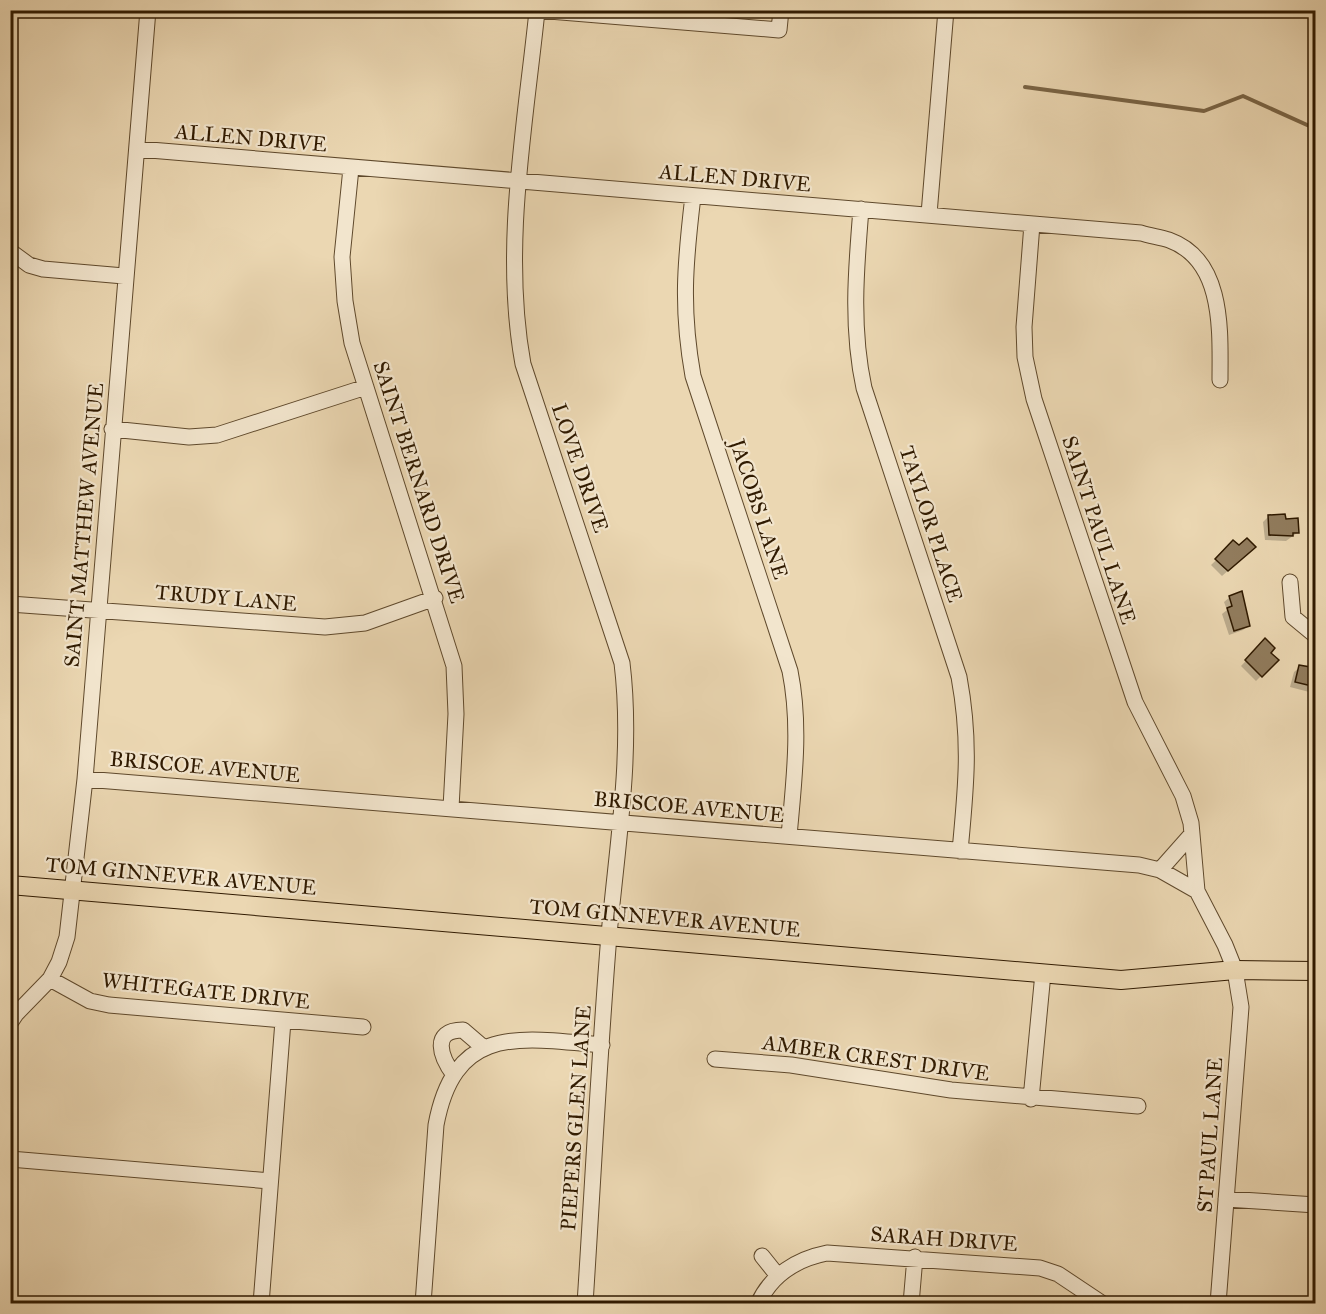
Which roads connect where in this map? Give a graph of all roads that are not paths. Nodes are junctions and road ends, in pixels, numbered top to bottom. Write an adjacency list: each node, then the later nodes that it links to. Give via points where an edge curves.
1 (148, 10): 5 (street, SAINT MATTHEW AVENUE)
2 (537, 10): 3 (street, via 779,30); 7 (street, LOVE DRIVE)
3 (781, 10)
4 (946, 10): 10 (street)
5 (138, 149): 6 (street, ALLEN DRIVE); 13 (street, SAINT MATTHEW AVENUE)
6 (351, 168): 7 (street, ALLEN DRIVE); 15 (street, SAINT BERNARD DRIVE, via 342,257 345,301 352,343)
7 (520, 181): 8 (street, ALLEN DRIVE); 24 (street, LOVE DRIVE, via 513,271 515,320 523,364 622,663 627,700)
8 (693, 195): 9 (street, ALLEN DRIVE); 26 (street, JACOBS LANE, via 684,277 685,331 693,376 794,690 798,733)
9 (861, 209): 10 (street, ALLEN DRIVE); 27 (street, TAYLOR PLACE, via 856,265 857,353 864,388 959,677 966,716 967,778)
10 (928, 214): 11 (street, ALLEN DRIVE)
11 (1032, 224): 14 (street, ALLEN DRIVE, via 1141,233 1170,240 1189,252 1215,292 1220,314); 25 (street, SAINT PAUL LANE, via 1024,327 1025,357 1034,399 1135,702 1183,796)
12 (10, 250): 13 (street, via 36,267)
13 (124, 276): 16 (street, SAINT MATTHEW AVENUE)
14 (1220, 380)
15 (366, 387): 16 (street, via 217,435); 18 (street, SAINT BERNARD DRIVE)
16 (112, 429): 20 (street, SAINT MATTHEW AVENUE)
17 (1290, 582): 21 (street, via 1293,617)
18 (435, 598): 20 (street, TRUDY LANE, via 365,623 325,627); 23 (street, SAINT BERNARD DRIVE, via 454,666 456,714)
19 (10, 604): 20 (street, TRUDY LANE)
20 (98, 609): 22 (street, SAINT MATTHEW AVENUE)
21 (1316, 636)
22 (85, 779): 23 (street, BRISCOE AVENUE); 30 (street, SAINT MATTHEW AVENUE)
23 (451, 808): 24 (street, BRISCOE AVENUE)
24 (621, 823): 26 (street, BRISCOE AVENUE); 32 (street, LOVE DRIVE)
25 (1191, 835): 28 (street); 31 (street)
26 (789, 836): 27 (street, BRISCOE AVENUE)
27 (960, 851): 28 (street, BRISCOE AVENUE)
28 (1160, 870): 31 (street, BRISCOE AVENUE)
29 (10, 885): 30 (main road, TOM GINNEVER AVENUE)
30 (73, 890): 32 (main road, TOM GINNEVER AVENUE); 36 (street, SAINT MATTHEW AVENUE, via 67,937)
31 (1197, 891): 33 (street)
32 (609, 936): 35 (main road, TOM GINNEVER AVENUE); 40 (street, PIEPERS GLEN LANE)
33 (1235, 970): 34 (main road, TOM GINNEVER AVENUE); 35 (main road, TOM GINNEVER AVENUE, via 1121,980); 48 (street, ST PAUL LANE, via 1241,1007)
34 (1316, 970)
35 (1043, 973): 44 (street)
36 (50, 979): 37 (street, WHITEGATE DRIVE, via 90,1000 109,1005); 38 (street, SAINT MATTHEW AVENUE)
37 (283, 1021): 39 (street, WHITEGATE DRIVE); 47 (street)
38 (10, 1023)
39 (363, 1027)
40 (602, 1045): 41 (street, via 528,1038 506,1039); 56 (street, PIEPERS GLEN LANE)
41 (484, 1048): 43 (street); 43 (street, via 463,1030 445,1036 441,1054)
42 (715, 1059): 44 (street, AMBER CREST DRIVE, via 791,1065)
43 (454, 1075): 55 (street, via 441,1098 436,1125)
44 (1031, 1099): 45 (street, AMBER CREST DRIVE)
45 (1138, 1106)
46 (10, 1159): 47 (street)
47 (270, 1182): 54 (street)
48 (1226, 1198): 49 (street); 60 (street, ST PAUL LANE)
49 (1316, 1204)
50 (762, 1256): 52 (street)
51 (915, 1257): 52 (street, SARAH DRIVE, via 827,1253 798,1262); 53 (street, SARAH DRIVE, via 1040,1268 1058,1274); 58 (street)
52 (778, 1276): 57 (street)
53 (1086, 1298): 59 (street, SARAH DRIVE)
54 (261, 1304)
55 (423, 1304)
56 (585, 1304)
57 (758, 1304)
58 (911, 1304)
59 (1103, 1304)
60 (1218, 1304)

